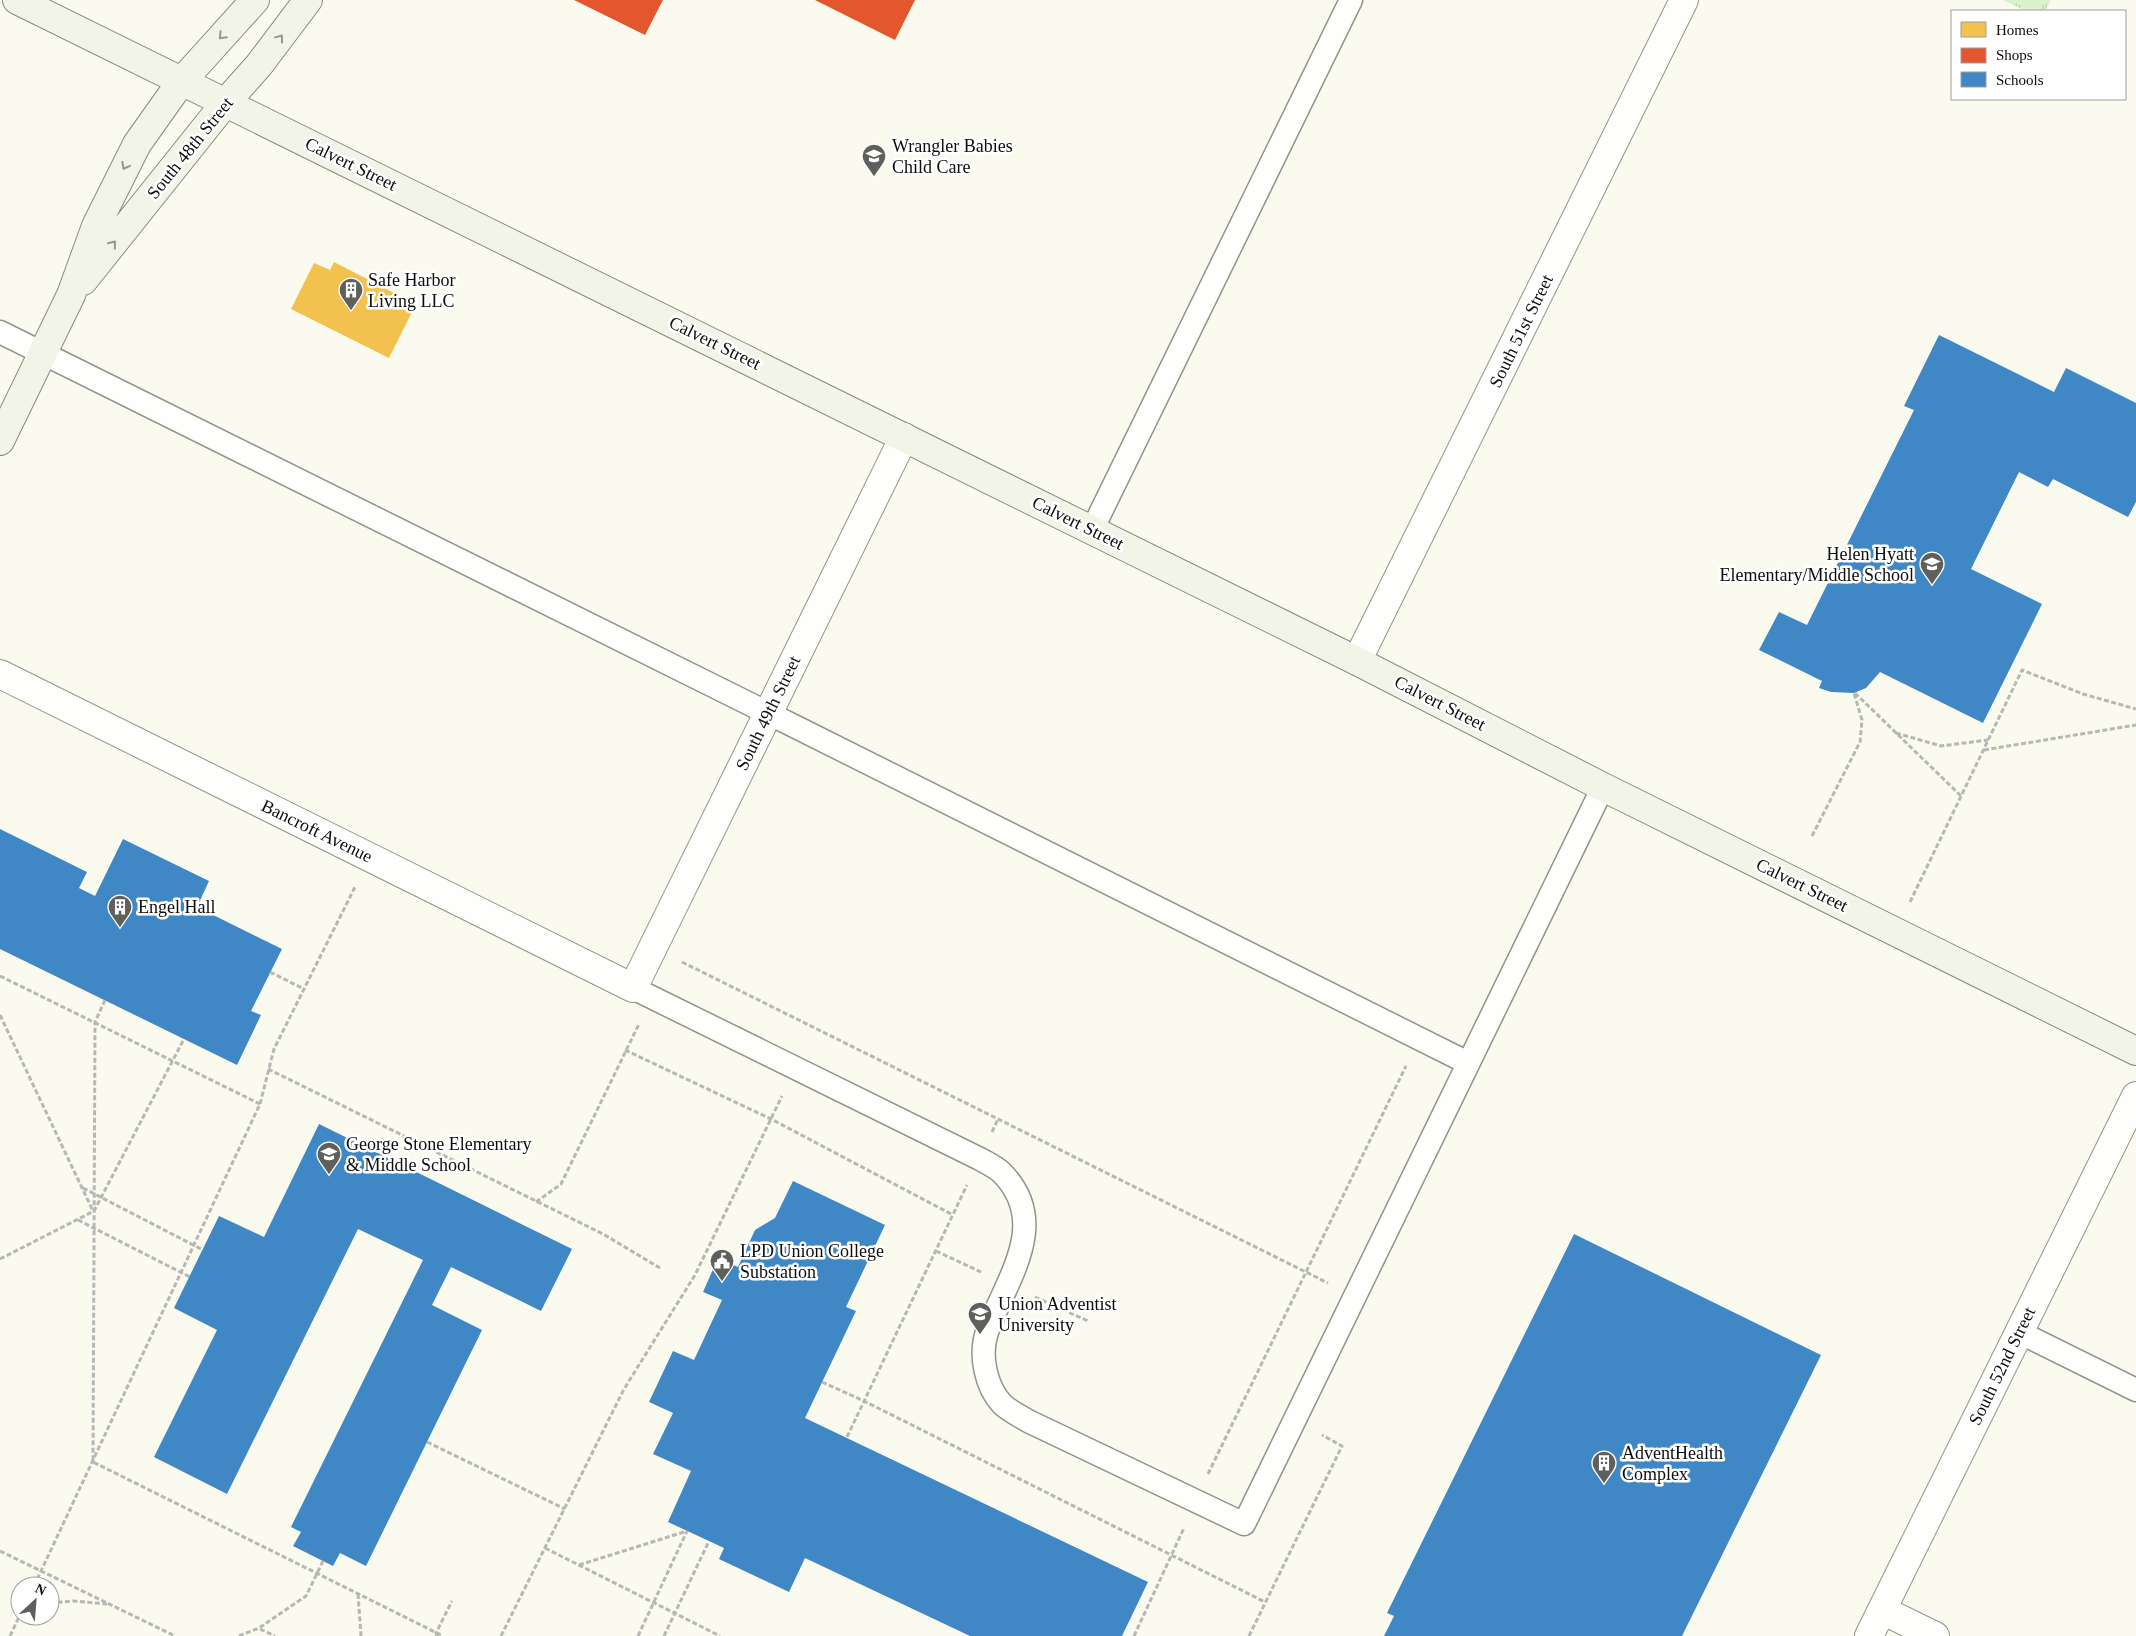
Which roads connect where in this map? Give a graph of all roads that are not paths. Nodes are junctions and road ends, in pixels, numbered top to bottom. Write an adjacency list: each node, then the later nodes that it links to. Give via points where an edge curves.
1 (17, 0): 6 (street, Calvert Street)
2 (255, 0): 6 (street, South 48th Street, one-way to 6)
3 (308, 0): 7 (street, South 48th Street, one-way to 3, via 259,65)
4 (1351, 0): 13 (lane)
5 (1684, 0): 14 (street, South 51st Street)
6 (182, 82): 7 (street, Calvert Street); 8 (street, South 48th Street, one-way to 8, via 148,127 116,182)
7 (226, 102): 8 (street, South 48th Street, one-way to 7); 11 (street, Calvert Street)
8 (71, 295): 10 (street, South 48th Street)
9 (0, 332): 10 (lane)
10 (42, 354): 12 (street, South 48th Street); 16 (lane)
11 (904, 437): 13 (street, Calvert Street); 16 (street, South 49th Street)
12 (0, 441)
13 (1092, 530): 14 (street, Calvert Street)
14 (1357, 661): 17 (street, Calvert Street)
15 (0, 674): 18 (street, Bancroft Avenue)
16 (768, 714): 18 (street, South 49th Street); 20 (lane)
17 (1603, 787): 19 (street, Calvert Street); 20 (lane)
18 (643, 993): 20 (lane, via 1001,1172 1016,1190 1025,1235 1009,1285 986,1334 986,1374 1002,1405 1028,1421 1244,1524)
19 (2136, 1051)
20 (1468, 1063)
21 (2136, 1096): 22 (street, South 52nd Street)
22 (2019, 1332): 23 (lane); 24 (street, South 52nd Street)
23 (2136, 1390)
24 (1882, 1610): 25 (street, South 52nd Street); 26 (street)
25 (1869, 1636)
26 (1935, 1636)

